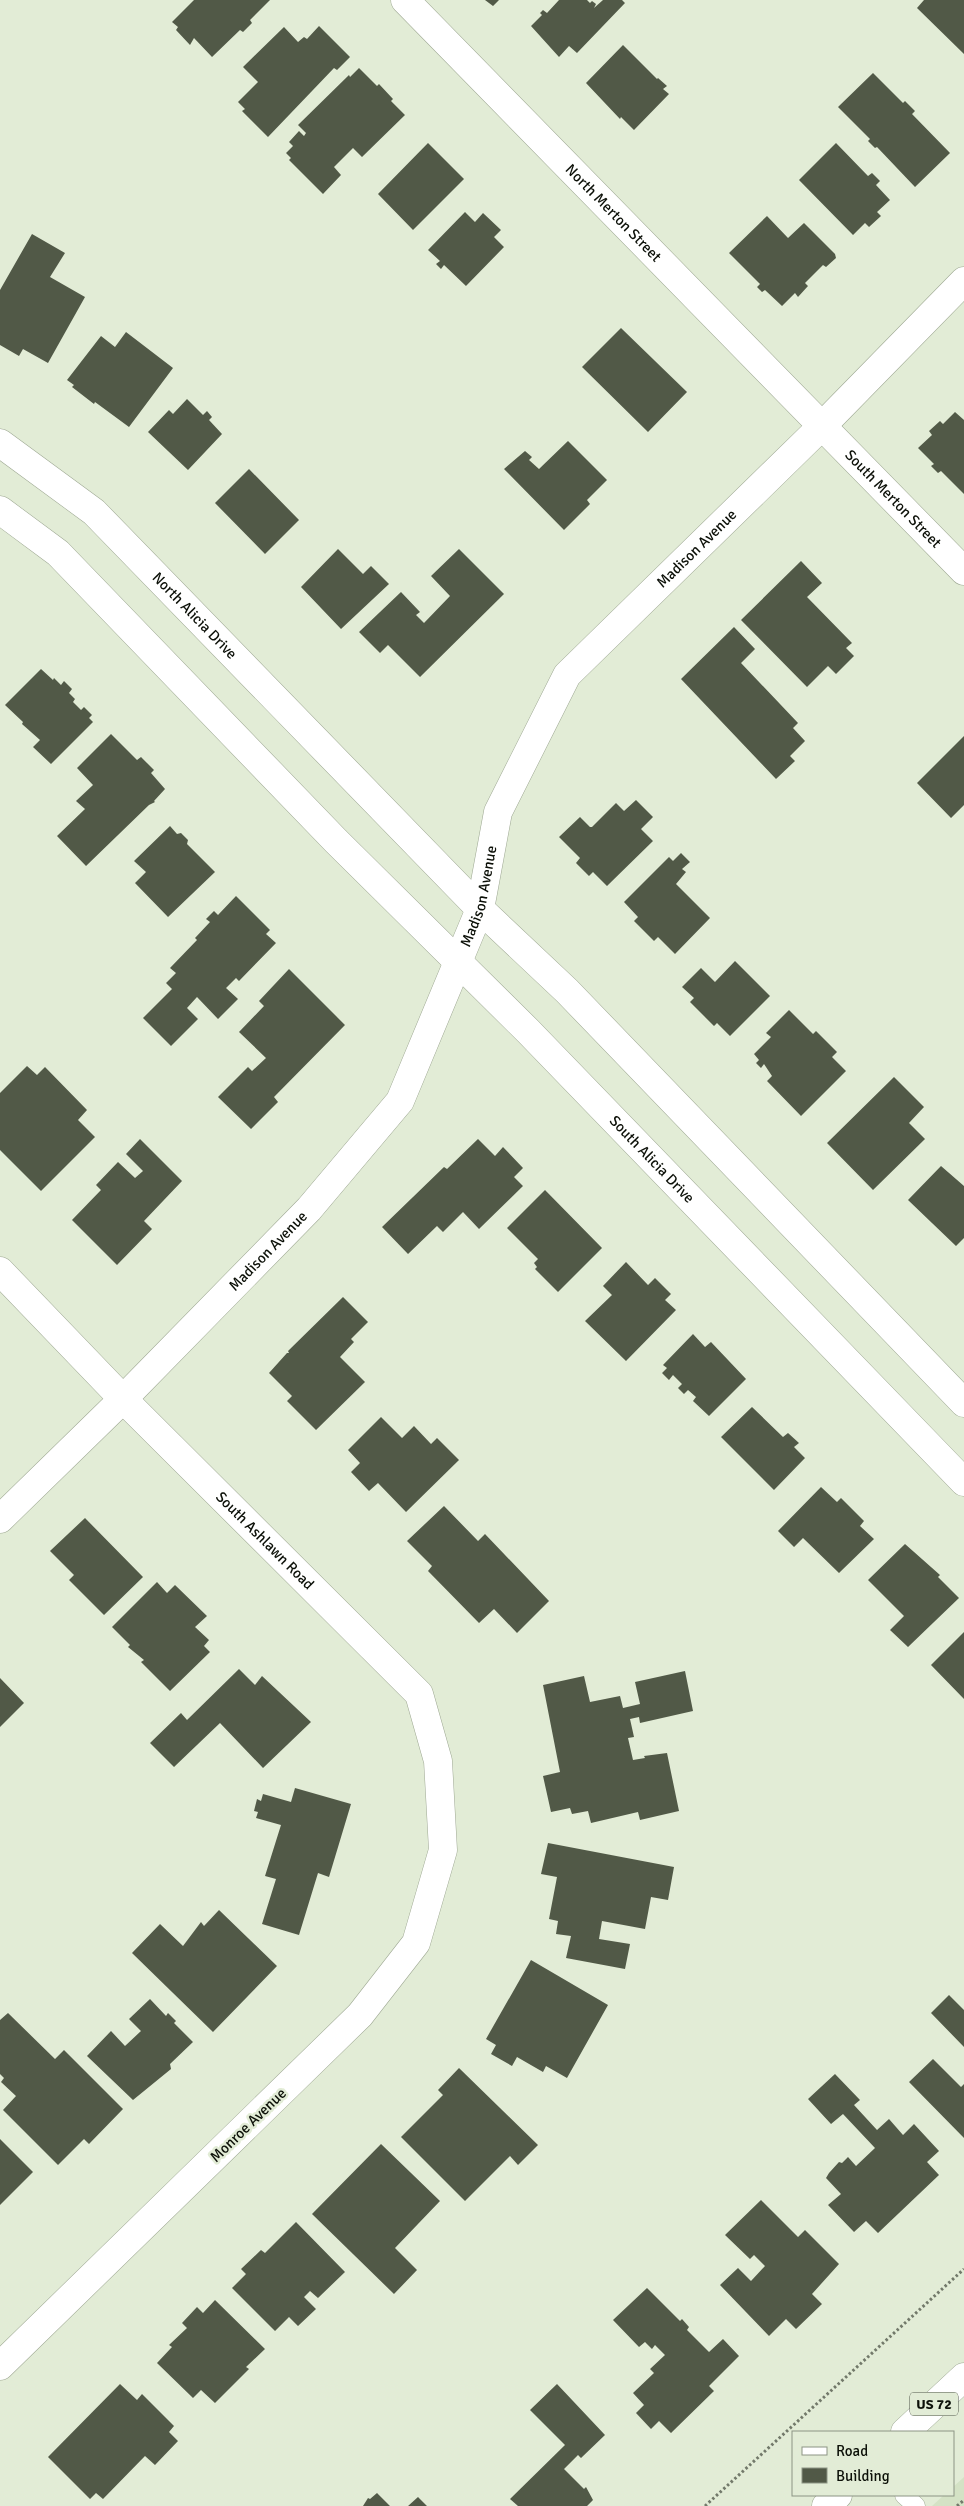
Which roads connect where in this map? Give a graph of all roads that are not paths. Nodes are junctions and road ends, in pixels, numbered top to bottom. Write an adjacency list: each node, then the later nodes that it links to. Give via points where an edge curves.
1 (405, 0): 3 (street, North Merton Street)
2 (964, 281): 3 (street, Madison Avenue)
3 (822, 425): 6 (street, South Merton Street); 7 (street, Madison Avenue, via 567,676 498,812)
4 (0, 443): 7 (street, North Alicia Drive, via 94,512)
5 (0, 510): 8 (street, South Alicia Drive, via 58,553 336,841)
6 (964, 571)
7 (480, 909): 8 (street, Madison Avenue); 11 (street, via 567,991)
8 (459, 960): 10 (street, Madison Avenue, via 400,1101 309,1210); 12 (street, South Alicia Drive)
9 (0, 1271): 10 (street, South Ashlawn Road)
10 (123, 1398): 13 (street, Madison Avenue); 14 (street, South Ashlawn Road, via 419,1694 438,1762)
11 (964, 1403)
12 (964, 1482)
13 (0, 1519)
14 (443, 1850): 15 (street, Monroe Avenue, via 416,1943 360,2015)
15 (0, 2366)
16 (964, 2376): 17 (street, US 72)
17 (906, 2431)
18 (837, 2496): 20 (street)
19 (905, 2496): 21 (lane)
20 (826, 2506)
21 (916, 2506)

